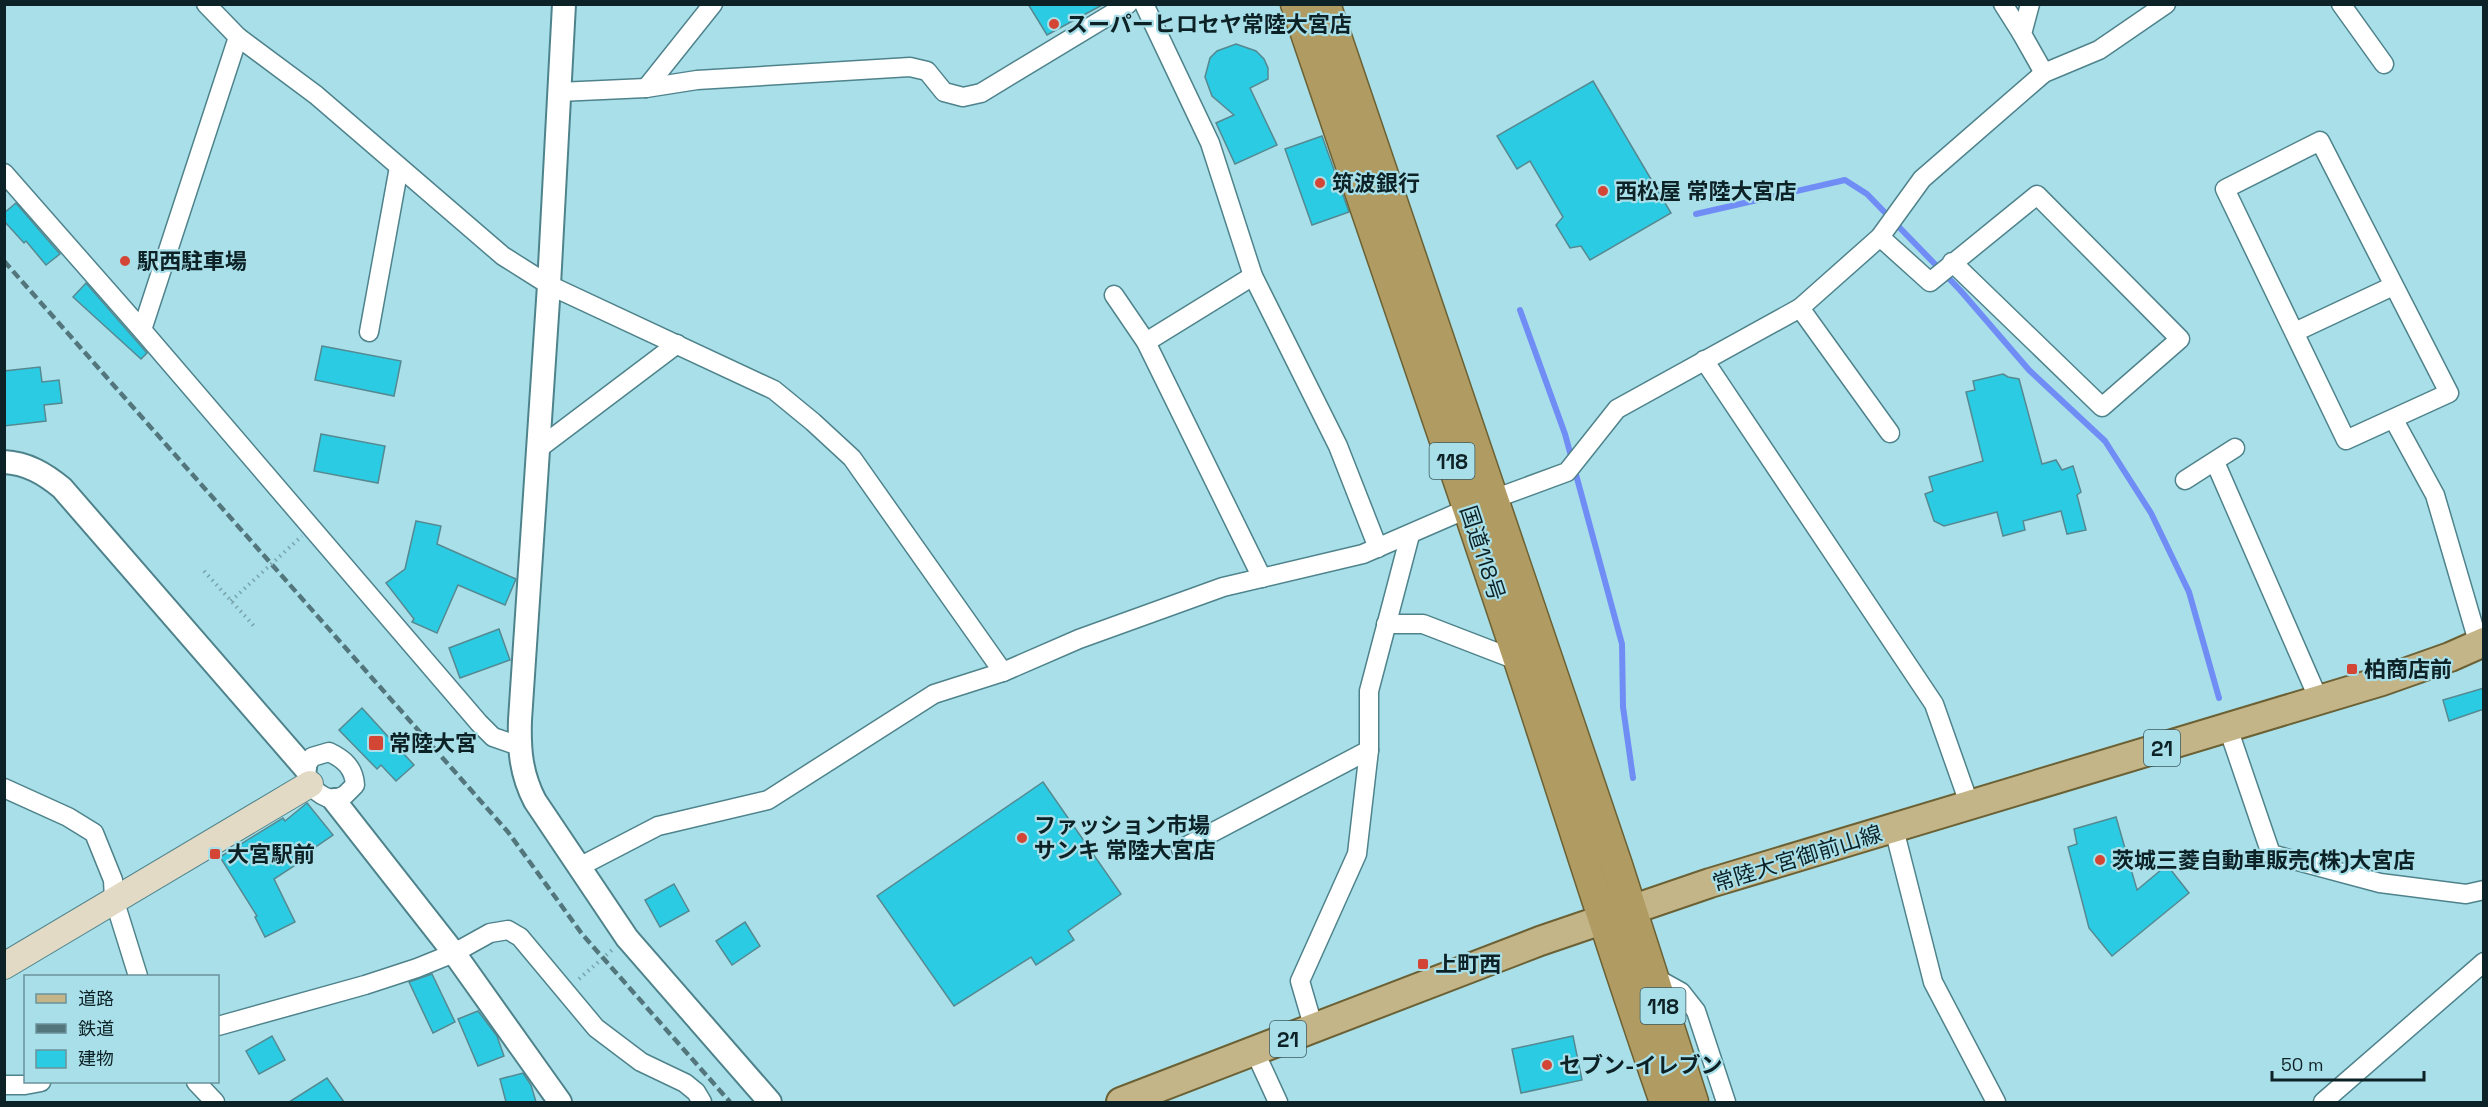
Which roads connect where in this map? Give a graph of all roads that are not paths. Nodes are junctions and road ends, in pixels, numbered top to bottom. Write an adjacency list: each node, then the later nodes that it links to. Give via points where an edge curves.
1 (206, 4): 13 (street)
2 (564, 4): 17 (street)
3 (713, 4): 16 (street)
4 (1128, 4): 16 (street, via 981,93 963,98 944,92 927,71 910,68 697,80)
5 (1144, 4): 22 (street, via 1210,143)
6 (1296, 4): 40 (highway, 国道118号 / 118)
7 (1325, 4): 40 (highway, 国道118号 / 118)
8 (2003, 4): 12 (street)
9 (2030, 4): 12 (street)
10 (2166, 4): 15 (street, via 2099,50)
11 (2341, 4): 14 (street)
12 (2022, 34): 15 (street)
13 (238, 37): 18 (street, via 316,95); 27 (street)
14 (2384, 64)
15 (2044, 74): 20 (street, via 1923,179)
16 (646, 88): 17 (street)
17 (559, 92): 23 (street)
18 (399, 167): 23 (street, via 503,256); 28 (street)
19 (4, 173): 27 (street)
20 (1880, 237): 21 (street, via 1930,282); 26 (street)
21 (1952, 262): 21 (street, via 2037,195 2180,339 2102,407)
22 (1252, 276): 30 (street); 42 (street, via 1338,446)
23 (549, 285): 31 (street); 36 (street)
24 (2393, 286): 29 (street); 29 (street, via 2320,141 2225,189); 33 (street, via 2449,393)
25 (1114, 295): 30 (street)
26 (1800, 308): 32 (street); 34 (street)
27 (142, 330): 50 (street, via 479,723 494,736)
28 (369, 332)
29 (2295, 332): 33 (street, via 2346,440)
30 (1146, 342): 43 (street)
31 (677, 344): 36 (street); 47 (street, via 774,390 841,447)
32 (1704, 360): 40 (street, via 1617,409 1567,472); 55 (street, via 1934,704)
33 (2394, 420): 45 (street, via 2435,495)
34 (1890, 433)
35 (2235, 448): 38 (street)
36 (538, 449): 50 (street)
37 (4, 462): 52 (street, via 33,468 62,488)
38 (2215, 462): 39 (street); 48 (street)
39 (2185, 480)
40 (1480, 504): 41 (street); 46 (highway, 国道118号 / 118); 61 (highway, 国道118号 / 118)
41 (1410, 535): 42 (street); 44 (street)
42 (1378, 548): 43 (street)
43 (1262, 578): 47 (street, via 1223,587 1079,639)
44 (1386, 624): 46 (street, via 1423,624); 51 (street, via 1369,691)
45 (2481, 644): 48 (main road, 常陸大宮御前山線 / 21, via 2419,669)
46 (1519, 661): 62 (highway, 国道118号 / 118)
47 (1003, 672): 58 (street, via 934,694 768,800 658,826)
48 (2319, 700): 49 (main road, 常陸大宮御前山線 / 21)
49 (2228, 728): 55 (main road, 常陸大宮御前山線 / 21); 59 (street, via 2271,854 2380,883 2466,894)
50 (519, 746): 58 (street, via 526,784)
51 (1370, 750): 57 (street); 69 (street, via 1357,854 1300,981)
52 (307, 776): 54 (street, via 323,797); 54 (street, via 312,757 329,752 345,760 355,785); 60 (main road)
53 (4, 788): 60 (street, via 94,833 113,879)
54 (334, 800): 63 (street)
55 (1970, 806): 56 (main road, 常陸大宮御前山線 / 21)
56 (1894, 829): 61 (main road, 常陸大宮御前山線 / 21); 83 (street, via 1933,982)
57 (1180, 849)
58 (579, 867): 78 (street, via 627,938)
59 (2484, 890)
60 (114, 899): 65 (main road); 66 (street)
61 (1632, 909): 62 (main road, 常陸大宮御前山線 / 21); 67 (highway, 国道118号 / 118)
62 (1604, 920): 69 (main road, 常陸大宮御前山線 / 21); 74 (highway, 国道118号 / 118)
63 (454, 954): 68 (street, via 365,985); 76 (street); 77 (street, via 490,933 508,930 520,937 596,1028 641,1062 685,1083)
64 (2484, 962): 84 (street)
65 (4, 966)
66 (138, 975)
67 (1654, 977): 81 (highway, 国道118号 / 118); 82 (street, via 1681,992 1696,1011)
68 (219, 1026)
69 (1314, 1029): 70 (main road, 常陸大宮御前山線 / 21)
70 (1255, 1052): 79 (main road, 常陸大宮御前山線 / 21); 80 (street)
71 (36, 1083): 73 (street)
72 (197, 1083): 75 (street)
73 (4, 1085)
74 (1658, 1101)
75 (216, 1102)
76 (560, 1102)
77 (702, 1102)
78 (770, 1102)
79 (1121, 1102)
80 (1278, 1102)
81 (1693, 1102)
82 (1726, 1102)
83 (1996, 1102)
84 (2323, 1102)

